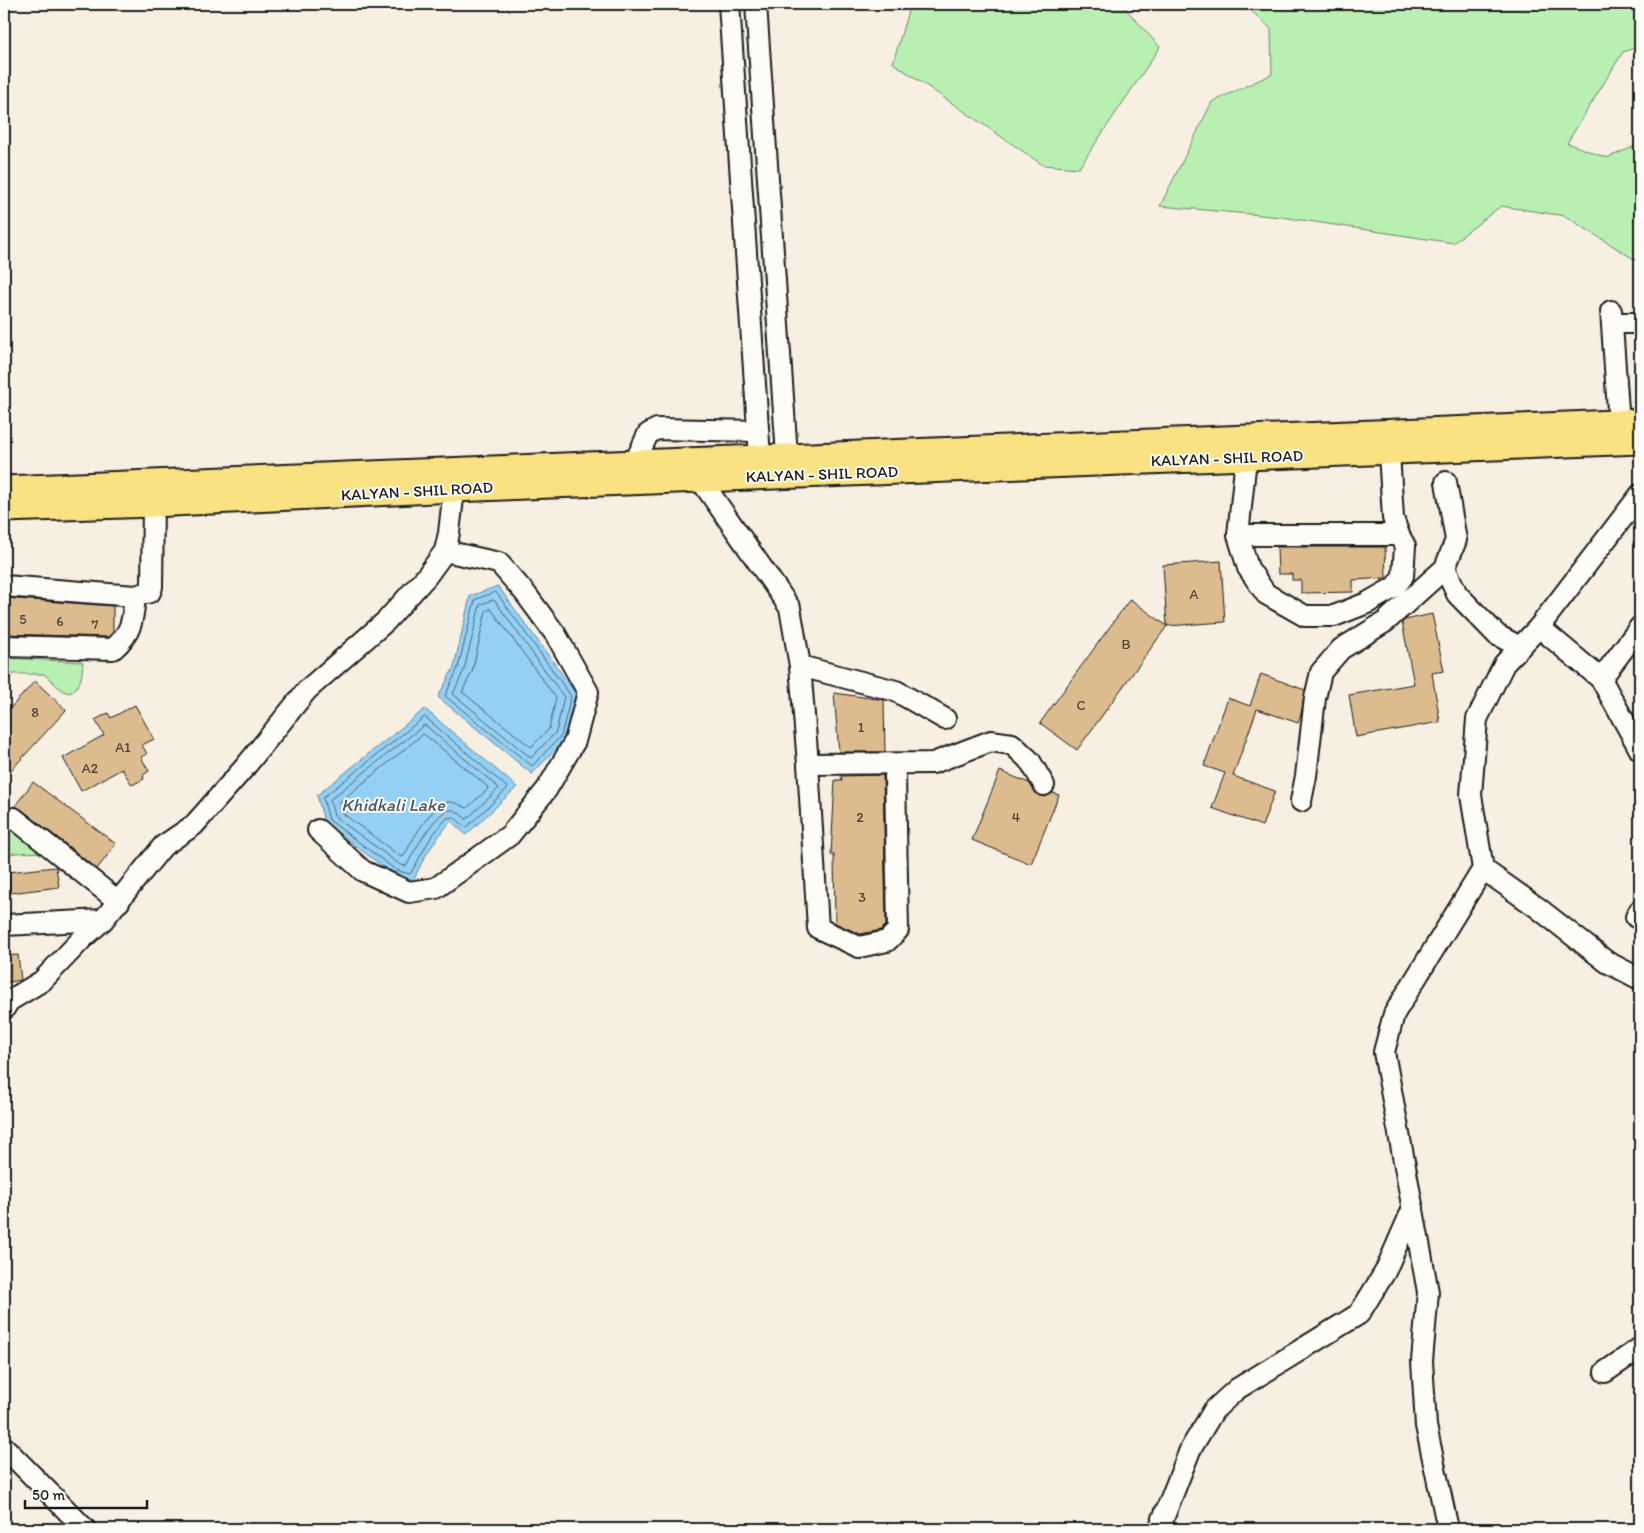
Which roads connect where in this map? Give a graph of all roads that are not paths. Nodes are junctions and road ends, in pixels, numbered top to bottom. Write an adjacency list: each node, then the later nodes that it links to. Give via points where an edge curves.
1 (729, 4): 5 (street)
2 (756, 4): 8 (street)
3 (1640, 323): 4 (street, via 1611,317)
4 (1630, 423): 8 (main road, KALYAN - SHIL ROAD)
5 (758, 431): 9 (street); 11 (street, via 657,429 648,434)
6 (1640, 441): 7 (main road, KALYAN - SHIL ROAD)
7 (1389, 452): 10 (main road, KALYAN - SHIL ROAD); 20 (street, via 1394,518)
8 (787, 456): 9 (main road, KALYAN - SHIL ROAD)
9 (760, 457): 11 (main road, KALYAN - SHIL ROAD)
10 (1246, 458): 13 (main road, KALYAN - SHIL ROAD); 19 (street)
11 (635, 462): 12 (main road, KALYAN - SHIL ROAD)
12 (454, 479): 13 (main road, KALYAN - SHIL ROAD); 15 (main road, KALYAN - SHIL ROAD); 17 (main road, KALYAN - SHIL ROAD); 21 (street)
13 (700, 479): 29 (street, via 790,608)
14 (1446, 482): 22 (street, via 1456,540)
15 (4, 489)
16 (1640, 498): 25 (street)
17 (153, 504): 18 (main road, KALYAN - SHIL ROAD); 24 (street, via 152,586 150,592)
18 (4, 509)
19 (1238, 535): 20 (street); 20 (street, via 1248,568 1266,594 1305,616 1334,616 1395,587 1404,576 1406,546)
20 (1399, 535)
21 (445, 551): 38 (street, via 499,563 556,635 588,692 575,741 548,789 510,835 436,888 408,892 363,871); 40 (street, via 386,621 307,690 194,825 163,846)
22 (1445, 568): 28 (street, via 1457,594 1497,635); 36 (street, via 1385,622 1341,649 1321,672)
23 (4, 586): 24 (street)
24 (135, 596): 27 (street, via 127,635 113,649)
25 (1539, 627): 28 (street); 30 (street)
26 (1640, 627): 30 (street)
27 (4, 646)
28 (1520, 647): 39 (street, via 1504,664 1477,719 1471,795)
29 (800, 666): 31 (street, via 896,691); 33 (street)
30 (1601, 679): 32 (street)
31 (945, 719)
32 (1640, 750)
33 (808, 764): 34 (street, via 818,928 859,946 887,941 898,930); 35 (street, via 933,763 991,741 1012,744 1030,762)
34 (895, 776)
35 (1044, 784)
36 (1301, 801)
37 (14, 818): 40 (street)
38 (318, 830)
39 (1483, 869): 43 (street, via 1607,962); 45 (street, via 1394,1014 1384,1052)
40 (119, 902): 41 (street)
41 (103, 920): 42 (street); 44 (street, via 42,981 9,1001)
42 (4, 925)
43 (1640, 979)
44 (4, 1008)
45 (1412, 1208): 50 (street, via 1385,1272 1359,1314 1237,1389 1214,1410 1190,1450); 51 (street, via 1428,1292 1422,1361 1426,1426)
46 (1640, 1348): 47 (street)
47 (1605, 1372)
48 (4, 1447): 49 (street)
49 (85, 1529)
50 (1159, 1529)
51 (1448, 1529)

